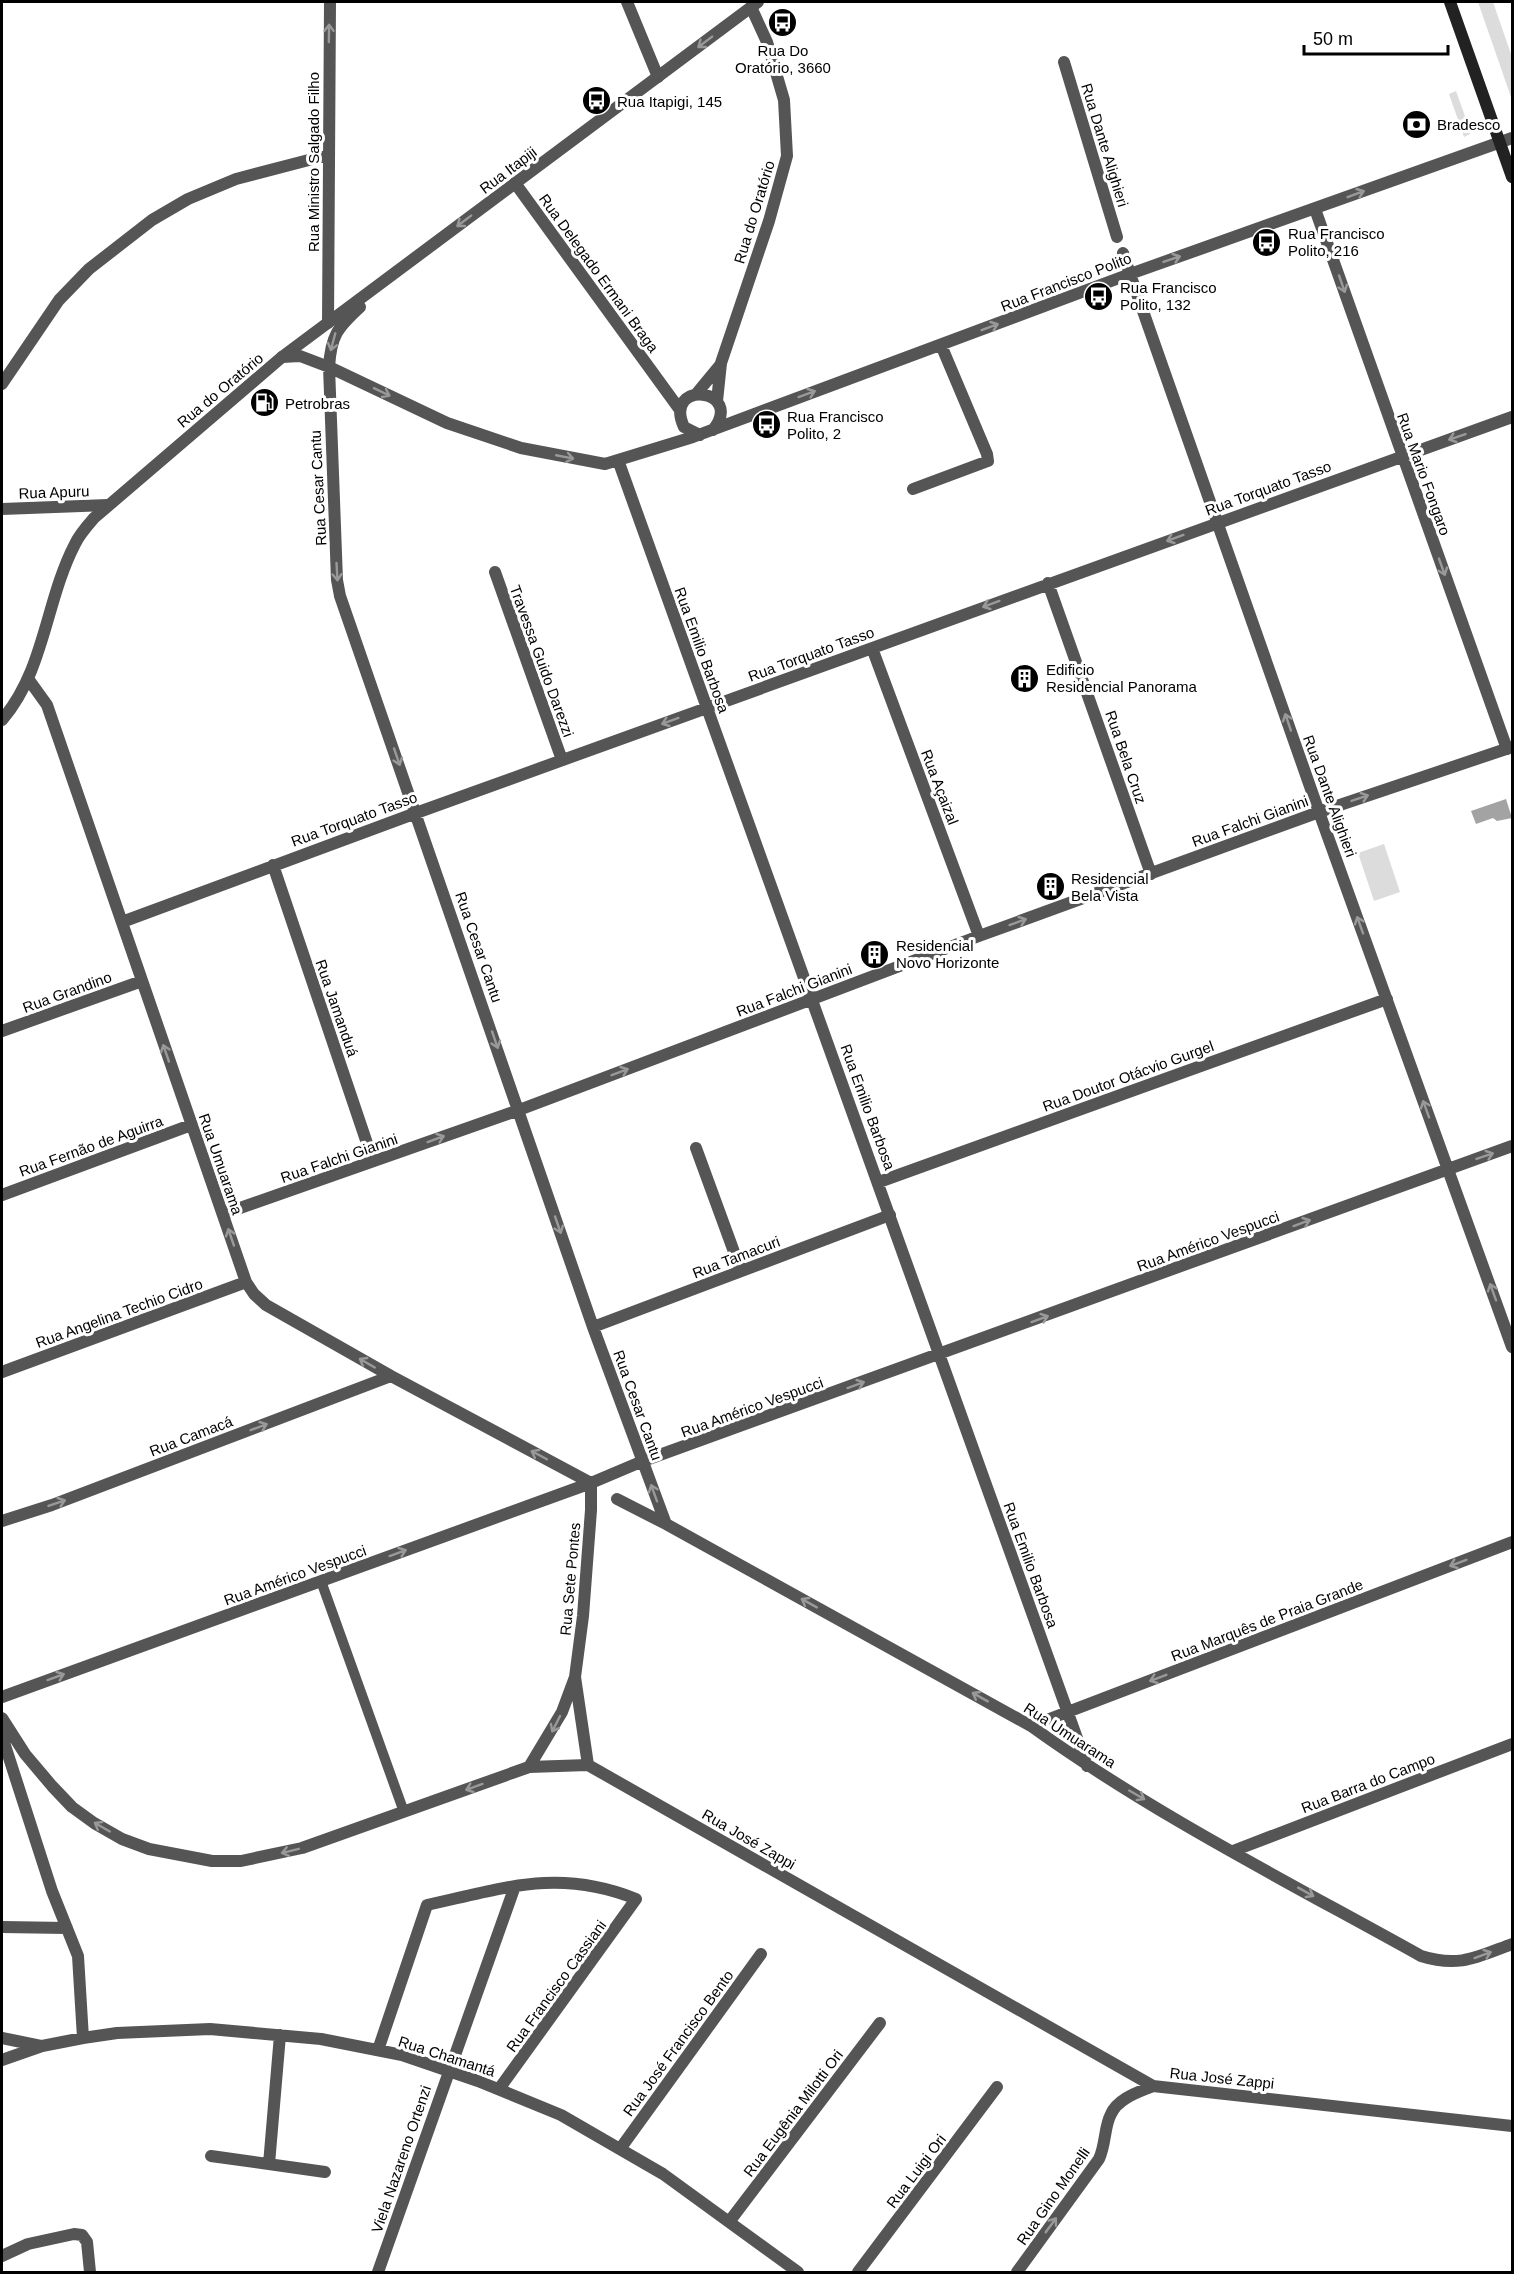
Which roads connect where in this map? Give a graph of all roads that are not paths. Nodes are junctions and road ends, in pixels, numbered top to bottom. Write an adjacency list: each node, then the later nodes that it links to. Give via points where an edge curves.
1 (330, 2): 9 (street, Rua Ministro Salgado Filho, one-way to 1)
2 (627, 2): 6 (street)
3 (1450, 2): 8 (main road)
4 (755, 4): 6 (street, Rua Itapiji, one-way to 6); 20 (street, Rua do Oratório, via 784,100 787,156 770,221)
5 (1064, 62): 13 (street, Rua Dante Alighieri)
6 (658, 77): 11 (street, Rua Itapiji)
7 (1512, 138): 8 (street, Rua Francisco Polito)
8 (1500, 142): 10 (main road); 12 (street, Rua Francisco Polito, one-way to 8)
9 (328, 155): 17 (street, Rua Ministro Salgado Filho); 23 (street, via 236,179 188,199 152,220 89,269 59,300)
10 (1512, 177)
11 (515, 183): 15 (street, Rua Itapiji, one-way to 15); 22 (street, Rua Delegado Ermani Braga)
12 (1315, 209): 16 (street, Rua Francisco Polito, one-way to 12); 30 (street, Rua Mario Fongaro, one-way to 30)
13 (1118, 237)
14 (1123, 253): 16 (street, Rua Dante Alighieri)
15 (400, 270): 17 (street, Rua Itapiji); 21 (street, Rua Cesar Cantu, one-way to 21, via 335,333)
16 (1130, 274): 18 (street, Rua Francisco Polito, one-way to 16); 35 (street, Rua Dante Alighieri)
17 (328, 322): 19 (street, Rua Itapiji)
18 (941, 345): 28 (street, Rua Francisco Polito, one-way to 18); 32 (street, via 988,461)
19 (282, 357): 21 (street, Rua do Oratório, via 300,356); 33 (street, Rua do Oratório)
20 (722, 363): 24 (street, Rua do Oratório); 25 (street, Rua do Oratório)
21 (329, 366): 31 (street, Rua do Oratório, one-way to 31, via 447,423 521,448 604,464); 45 (street, Rua Cesar Cantu, one-way to 45, via 338,587)
22 (658, 380): 24 (street, Rua Delegado Ermani Braga); 26 (street, Rua Delegado Ermani Braga)
23 (2, 384)
24 (693, 395): 25 (street, via 708,394); 26 (street)
25 (717, 401): 28 (street, via 721,411)
26 (680, 410): 29 (street, via 684,427)
27 (1512, 417): 30 (street, Rua Torquato Tasso, one-way to 30)
28 (713, 430): 29 (street, Rua Francisco Polito)
29 (700, 435): 31 (street, Rua do Oratório)
30 (1402, 456): 35 (street, Rua Torquato Tasso); 42 (street, Rua Mario Fongaro, one-way to 42)
31 (618, 460): 40 (street, Rua Emilio Barbosa)
32 (913, 489)
33 (108, 505): 34 (street, Rua Apuru); 39 (street, Rua do Oratório, via 75,543)
34 (2, 509)
35 (1218, 522): 37 (street, Rua Torquato Tasso, one-way to 37); 44 (street, Rua Dante Alighieri, one-way to 35)
36 (495, 572): 43 (street, Travessa Guido Darezzi)
37 (1048, 583): 38 (street, Rua Torquato Tasso, one-way to 38); 47 (street, Rua Bela Cruz)
38 (872, 648): 40 (street, Rua Torquato Tasso); 49 (street, Rua Açaizal)
39 (29, 680): 41 (street, Rua do Oratório); 48 (street, Rua Umuarama, via 47,705)
40 (707, 708): 43 (street, Rua Torquato Tasso, one-way to 43); 51 (street, Rua Emilio Barbosa)
41 (2, 720)
42 (1510, 748): 44 (street, Rua Falchi Gianini, one-way to 42)
43 (562, 760): 45 (street, Rua Torquato Tasso)
44 (1319, 812): 47 (street, Rua Falchi Gianini); 52 (street, Rua Dante Alighieri, one-way to 44)
45 (416, 813): 46 (street, Rua Torquato Tasso); 54 (street, Rua Cesar Cantu, one-way to 54)
46 (273, 865): 48 (street, Rua Torquato Tasso); 58 (street, Rua Jamanduá)
47 (1151, 874): 49 (street, Rua Falchi Gianini, one-way to 47)
48 (122, 922): 50 (street, Rua Umuarama)
49 (980, 936): 51 (street, Rua Falchi Gianini)
50 (142, 981): 53 (street, Rua Grandino); 55 (street, Rua Umuarama, one-way to 50)
51 (813, 999): 54 (street, Rua Falchi Gianini, one-way to 51); 60 (street, Rua Emilio Barbosa)
52 (1387, 999): 59 (street, Rua Dante Alighieri, one-way to 52); 60 (street, Rua Doutor Otácvio Gurgel)
53 (2, 1031)
54 (519, 1110): 58 (street, Rua Falchi Gianini, one-way to 54); 66 (street, Rua Cesar Cantu, one-way to 66)
55 (191, 1125): 61 (street, Rua Fernão de Aguirra); 62 (street, Rua Umuarama)
56 (1512, 1146): 59 (street, Rua Américo Vespucci, one-way to 56)
57 (696, 1148): 64 (street)
58 (373, 1161): 62 (street, Rua Falchi Gianini)
59 (1448, 1169): 67 (street, Rua Dante Alighieri, one-way to 59); 68 (street, Rua Américo Vespucci, one-way to 59)
60 (879, 1182): 63 (street, Rua Emilio Barbosa)
61 (2, 1195)
62 (223, 1214): 65 (street, Rua Umuarama, one-way to 62)
63 (890, 1215): 64 (street, Rua Tamacuri); 68 (street, Rua Emilio Barbosa)
64 (741, 1271): 66 (street, Rua Tamacuri)
65 (246, 1282): 69 (street, Rua Angelina Techio Cidro); 70 (street, Rua Umuarama, one-way to 65, via 266,1305)
66 (593, 1327): 71 (street, Rua Cesar Cantu)
67 (1512, 1347)
68 (940, 1355): 71 (street, Rua Américo Vespucci, one-way to 68); 80 (street, Rua Emilio Barbosa)
69 (2, 1372)
70 (391, 1376): 72 (street, Rua Umuarama, one-way to 70); 74 (street, Rua Camacá, one-way to 70)
71 (643, 1461): 72 (street, Rua Américo Vespucci); 75 (street, Rua Cesar Cantu, one-way to 71)
72 (591, 1483): 77 (street, Rua Américo Vespucci, one-way to 72); 78 (street, Rua Sete Pontes, via 584,1605)
73 (616, 1499): 75 (street, Rua Umuarama)
74 (2, 1521)
75 (666, 1524): 82 (street, Rua Umuarama, one-way to 75)
76 (1512, 1542): 80 (street, Rua Marquês de Praia Grande, one-way to 80)
77 (321, 1581): 79 (street, Rua Américo Vespucci, one-way to 77); 88 (lane)
78 (575, 1677): 85 (street, Rua Sete Pontes); 87 (street, Rua Sete Pontes, one-way to 87, via 562,1712)
79 (2, 1697)
80 (1067, 1712): 82 (street, Rua Marquês de Praia Grande); 86 (street, Rua Emilio Barbosa)
81 (2, 1718): 88 (street, one-way to 81, via 272,1856 241,1861 180,1857 122,1839 72,1807 25,1754)
82 (1031, 1726): 86 (street, Rua Umuarama)
83 (2, 1736): 92 (street)
84 (1512, 1744): 89 (street, Rua Barra do Campo)
85 (588, 1765): 87 (street); 103 (street, Rua José Zappi)
86 (1087, 1766): 89 (street, Rua Umuarama, one-way to 89)
87 (529, 1767): 88 (street, one-way to 88)
88 (404, 1812)
89 (1233, 1851): 93 (street, Rua Umuarama, one-way to 93, via 1421,1956 1453,1962)
90 (515, 1886): 100 (street, via 426,1905); 102 (street, Viela Nazareno Ortenzi); 105 (street, Rua Francisco Cassiani, via 576,1883 636,1899)
91 (2, 1927): 92 (street)
92 (67, 1928): 98 (street, via 78,1956)
93 (1512, 1944)
94 (761, 1954): 107 (street, Rua José Francisco Bento)
95 (880, 2023): 111 (street, Rua Eugênia Milotti Ori)
96 (280, 2036): 98 (street, Rua Chamantá, via 210,2029 117,2032); 100 (street, Rua Chamantá); 109 (street)
97 (2, 2038): 99 (street)
98 (83, 2038): 99 (street, Rua Chamantá)
99 (42, 2046): 101 (street, Rua Chamantá)
100 (378, 2050): 102 (street, Rua Chamantá)
101 (2, 2060)
102 (448, 2071): 105 (street, Rua Chamantá); 114 (street, Viela Nazareno Ortenzi)
103 (1154, 2085): 106 (street, Rua José Zappi); 117 (street, Rua Gino Monelli, one-way to 103, via 1098,2159 1111,2112 1131,2095)
104 (997, 2087): 116 (street, Rua Luigi Ori)
105 (499, 2089): 107 (street, Rua Chamantá, via 561,2115)
106 (1512, 2126)
107 (620, 2149): 111 (street, Rua Chamantá, via 663,2174)
108 (211, 2156): 109 (street)
109 (269, 2164): 110 (street)
110 (325, 2172)
111 (729, 2222): 115 (street, Rua Chamantá)
112 (2, 2256): 113 (street, via 28,2244 78,2234 87,2242)
113 (90, 2272)
114 (378, 2272)
115 (798, 2272)
116 (858, 2272)
117 (1017, 2272)

